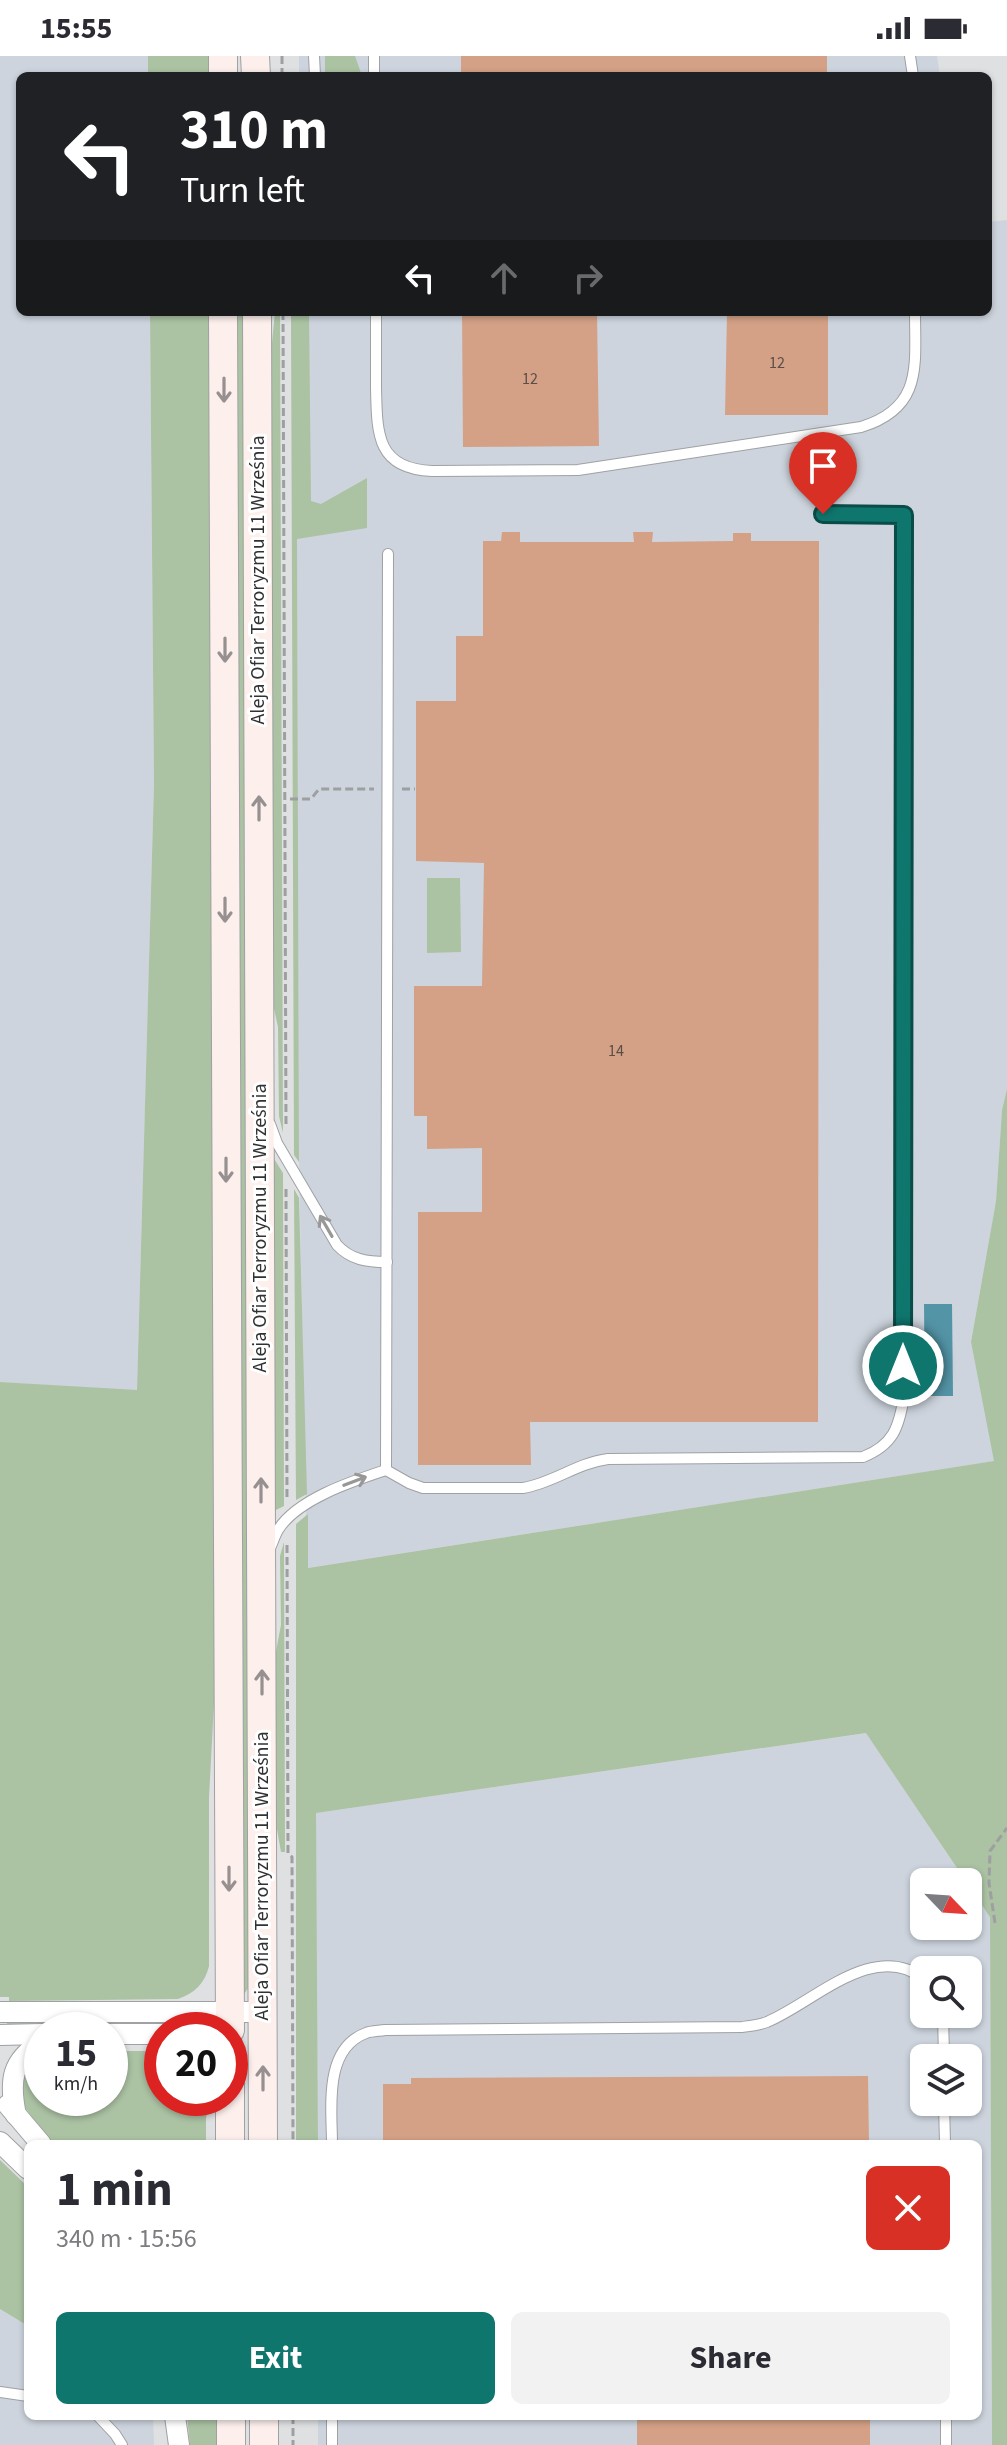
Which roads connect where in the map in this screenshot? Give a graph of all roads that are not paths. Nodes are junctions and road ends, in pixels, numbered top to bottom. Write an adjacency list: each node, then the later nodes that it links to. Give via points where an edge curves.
1 (223, 316): 13 (street, Aleja Ofiar Terroryzmu 11 Września, one-way to 13)
2 (257, 316): 7 (street, Aleja Ofiar Terroryzmu 11 Września, one-way to 2)
3 (376, 316): 4 (lane, via 381,444 404,466 432,471 578,470 878,422 909,394)
4 (915, 316)
5 (823, 514): 9 (lane, via 904,515 904,1396 897,1426 890,1441 863,1457 608,1459 523,1488 423,1488)
6 (388, 554): 8 (lane)
7 (259, 1095): 8 (lane, one-way to 7, via 359,1260 337,1245 277,1143); 10 (street, Aleja Ofiar Terroryzmu 11 Września, one-way to 7)
8 (387, 1262): 9 (lane)
9 (386, 1470): 10 (lane, one-way to 9, via 278,1529 307,1504)
10 (261, 1568): 15 (street, Aleja Ofiar Terroryzmu 11 Września, one-way to 10)
11 (910, 1972): 27 (lane, via 880,1965 861,1970 771,2020 742,2027 365,2034 343,2051 335,2068)
12 (0, 2012): 14 (street)
13 (230, 2012)
14 (144, 2021)
15 (263, 2023): 16 (street); 26 (street, Aleja Ofiar Terroryzmu 11 Września, one-way to 15)
16 (248, 2024)
17 (24, 2034): 18 (street)
18 (0, 2035)
19 (24, 2057): 21 (street, via 12,2078)
20 (0, 2096): 21 (street)
21 (16, 2115): 24 (street)
22 (230, 2116): 25 (street)
23 (944, 2116): 28 (lane)
24 (38, 2140)
25 (230, 2140)
26 (263, 2140)
27 (332, 2140)
28 (945, 2140)
29 (0, 2142): 30 (street)
30 (24, 2165)
31 (0, 2392): 32 (lane)
32 (24, 2395)
33 (102, 2420): 39 (lane)
34 (176, 2420): 40 (street)
35 (231, 2420): 41 (street)
36 (264, 2420): 42 (street)
37 (332, 2420): 43 (lane)
38 (946, 2420): 44 (lane)
39 (122, 2445)
40 (179, 2445)
41 (231, 2445)
42 (264, 2445)
43 (332, 2445)
44 (946, 2445)

